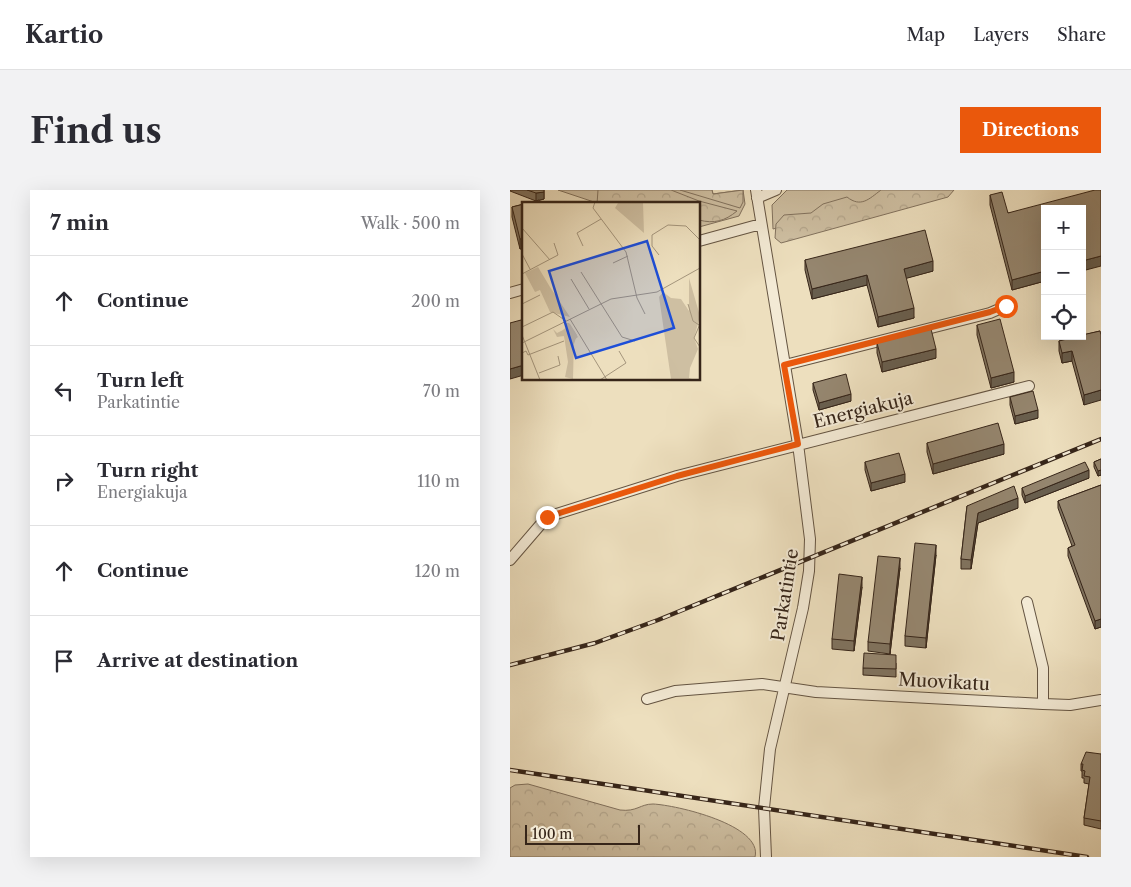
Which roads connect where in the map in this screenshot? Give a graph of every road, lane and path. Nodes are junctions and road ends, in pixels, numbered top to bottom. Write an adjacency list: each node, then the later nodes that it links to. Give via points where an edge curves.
1 (776, 190): 2 (street)
2 (756, 194): 3 (street, Parkatintie)
3 (761, 224): 4 (street); 6 (street, Parkatintie)
4 (700, 242)
5 (1006, 306): 6 (street)
6 (784, 365): 8 (street, Parkatintie)
7 (1029, 386): 8 (street, Energiakuja)
8 (798, 444): 9 (street, Energiakuja, via 677,476 547,517); 11 (street, Parkatintie, via 809,521 809,572)
9 (510, 560)
10 (1028, 602): 14 (street, via 1043,668)
11 (785, 687): 12 (street, Muovikatu, via 749,684 675,691); 14 (street, Muovikatu, via 816,692); 15 (street, Parkatintie, via 767,773 764,808)
12 (647, 700)
13 (1101, 700): 14 (street, Muovikatu, via 1070,705)
14 (1042, 704)
15 (766, 857)

